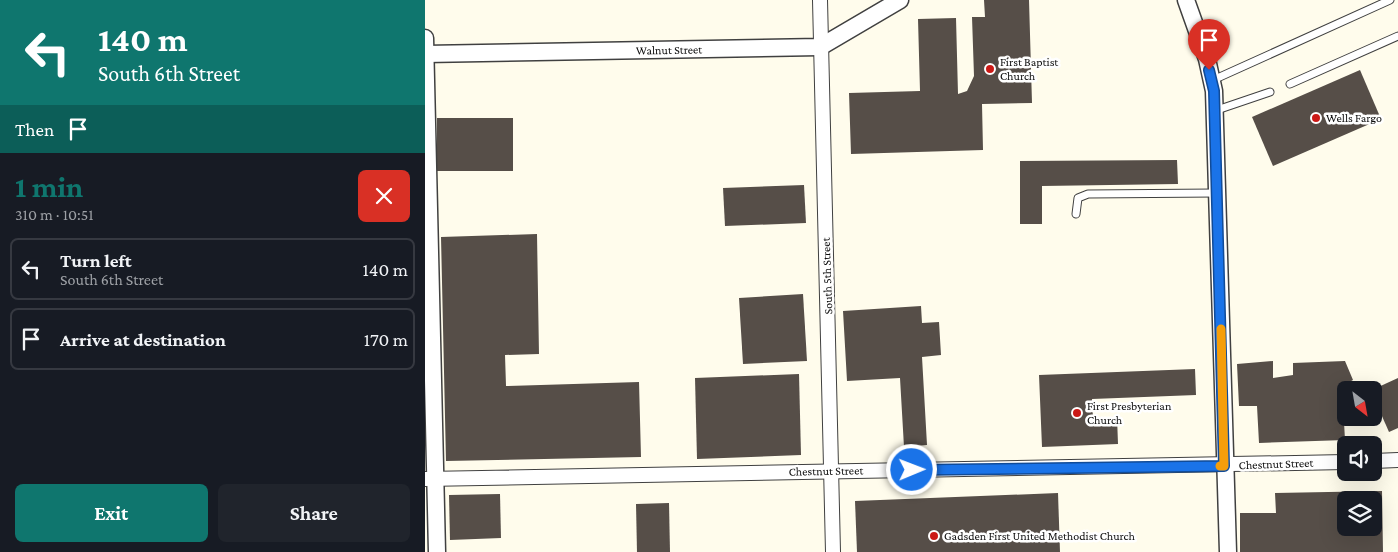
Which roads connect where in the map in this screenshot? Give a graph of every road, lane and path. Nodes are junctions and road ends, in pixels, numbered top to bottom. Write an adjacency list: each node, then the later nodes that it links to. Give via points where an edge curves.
1 (820, 0): 7 (street, South 5th Street)
2 (901, 0): 7 (street, Walnut Street)
3 (1187, 0): 9 (street)
4 (1390, 0): 9 (lane)
5 (1398, 36): 10 (lane)
6 (425, 38): 8 (street)
7 (820, 47): 8 (street, Walnut Street); 19 (street, South 5th Street)
8 (425, 54): 20 (street)
9 (1212, 80): 12 (street)
10 (1290, 84)
11 (1270, 92): 12 (lane)
12 (1215, 110): 13 (street)
13 (1217, 193): 14 (lane, via 1088,194 1079,198); 18 (street)
14 (1076, 214)
15 (1398, 460): 16 (street)
16 (1382, 461)
17 (1337, 462): 18 (street, Chestnut Street)
18 (1224, 466): 19 (street, Chestnut Street); 23 (street)
19 (833, 471): 20 (street, Chestnut Street); 22 (street, South 5th Street)
20 (430, 479): 21 (street)
21 (437, 552)
22 (833, 552)
23 (1227, 552)

